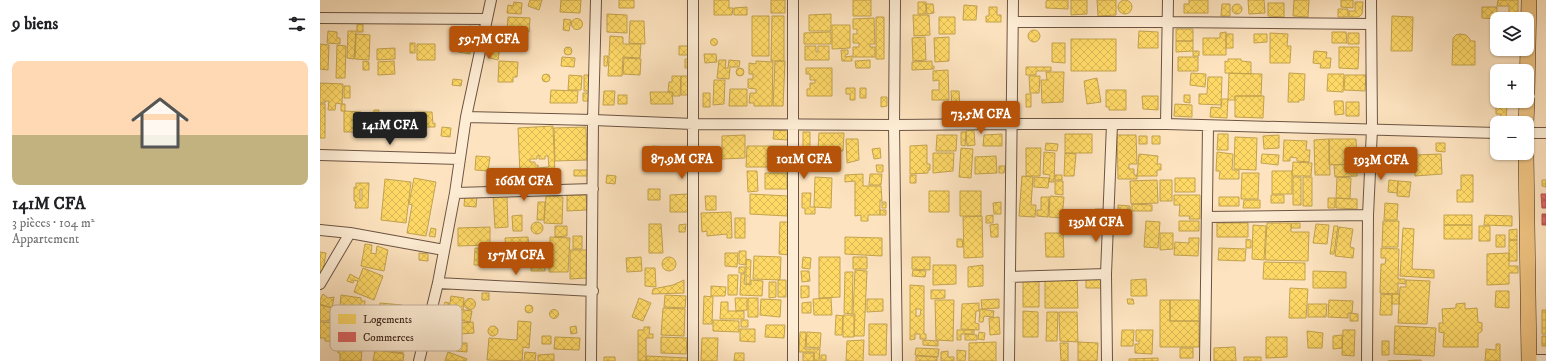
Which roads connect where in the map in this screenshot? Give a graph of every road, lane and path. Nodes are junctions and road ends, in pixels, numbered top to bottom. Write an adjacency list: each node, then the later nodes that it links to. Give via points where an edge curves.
1 (491, 0): 11 (street)
2 (596, 0): 17 (street)
3 (693, 0): 18 (street)
4 (793, 0): 19 (street)
5 (895, 0): 23 (street)
6 (1013, 0): 12 (street)
7 (1168, 0): 13 (street)
8 (1371, 0): 14 (street)
9 (1529, 0): 15 (main road)
10 (320, 18): 11 (street)
11 (487, 18): 16 (street)
12 (1013, 22): 13 (street); 20 (street)
13 (1169, 22): 14 (street); 22 (street)
14 (1371, 24): 25 (street)
15 (1528, 64)
16 (466, 116): 17 (street); 30 (street)
17 (593, 120): 18 (street); 32 (street)
18 (692, 124): 19 (street); 49 (street)
19 (793, 124): 23 (street); 50 (street)
20 (1012, 124): 21 (street); 23 (street); 40 (street)
21 (1112, 124): 22 (street); 39 (street)
22 (1166, 124): 24 (street)
23 (894, 126): 51 (street)
24 (1208, 126): 25 (street); 35 (street)
25 (1372, 129): 26 (street); 34 (street)
26 (1490, 133)
27 (1534, 133): 28 (street)
28 (1546, 133)
29 (320, 155): 30 (street)
30 (459, 159): 33 (street)
31 (1526, 160): 56 (main road)
32 (593, 189): 33 (street); 43 (street)
33 (455, 193): 38 (street)
34 (1368, 215): 35 (street); 55 (street)
35 (1207, 217): 54 (street)
36 (320, 230): 37 (street)
37 (350, 233): 38 (street); 42 (street)
38 (444, 250): 41 (street)
39 (1106, 274): 40 (street); 53 (street)
40 (1010, 277): 52 (street)
41 (438, 283): 43 (street); 44 (street)
42 (320, 284)
43 (593, 291): 48 (street)
44 (433, 305)
45 (421, 351): 47 (street)
46 (1546, 360): 56 (street)
47 (419, 361)
48 (592, 361)
49 (693, 361)
50 (792, 361)
51 (897, 361)
52 (1010, 361)
53 (1108, 361)
54 (1205, 361)
55 (1367, 361)
56 (1530, 361)

